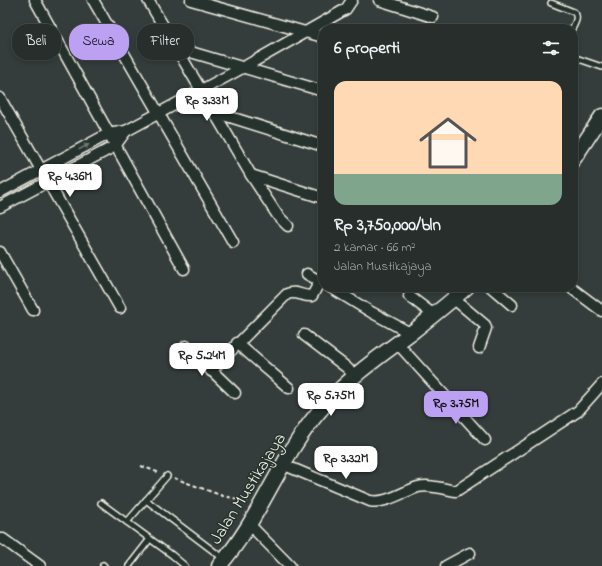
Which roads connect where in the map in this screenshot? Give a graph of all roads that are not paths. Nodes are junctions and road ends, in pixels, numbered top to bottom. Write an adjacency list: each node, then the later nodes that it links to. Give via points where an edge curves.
1 (35, 0): 27 (street)
2 (93, 0): 24 (street)
3 (148, 0): 9 (street)
4 (191, 0): 13 (street)
5 (352, 0): 10 (street, via 346,9)
6 (379, 0): 8 (street)
7 (551, 3): 11 (lane, via 574,12 577,19)
8 (433, 17)
9 (162, 24)
10 (321, 24)
11 (574, 24)
12 (318, 26): 13 (street)
13 (307, 32): 14 (street); 19 (street)
14 (318, 35)
15 (194, 53): 19 (street)
16 (578, 59): 18 (lane)
17 (183, 60): 20 (street)
18 (602, 67)
19 (244, 68): 20 (street); 21 (street)
20 (202, 90): 23 (street); 24 (street)
21 (318, 90)
22 (0, 98): 31 (street)
23 (214, 112): 28 (street); 32 (street)
24 (159, 113): 26 (street); 38 (street)
25 (602, 116): 30 (main road)
26 (126, 131): 27 (street); 29 (street)
27 (108, 134): 29 (street); 31 (street, one-way to 27)
28 (318, 144)
29 (115, 146): 33 (street); 40 (street)
30 (578, 152)
31 (41, 170): 33 (street); 34 (street)
32 (251, 175): 35 (street); 37 (street, via 278,216)
33 (48, 182): 36 (street); 51 (street)
34 (0, 192)
35 (318, 196)
36 (0, 208)
37 (288, 226)
38 (233, 242)
39 (0, 252): 52 (street)
40 (184, 269)
41 (307, 274): 42 (street)
42 (318, 280)
43 (318, 288): 57 (street, via 312,296 294,292 287,294)
44 (338, 292): 55 (street)
45 (462, 292): 49 (main road, Jalan Mustikajaya)
46 (497, 292): 50 (street)
47 (577, 292): 53 (street)
48 (409, 296): 54 (street)
49 (454, 299): 54 (main road, Jalan Mustikajaya); 60 (street, via 485,325)
50 (512, 305)
51 (120, 308)
52 (33, 310)
53 (602, 311)
54 (434, 315): 55 (main road, Jalan Mustikajaya)
55 (410, 333): 58 (main road, Jalan Mustikajaya)
56 (304, 335): 62 (street)
57 (237, 343): 61 (street); 64 (street)
58 (397, 343): 62 (main road, Jalan Mustikajaya); 66 (street)
59 (186, 346): 61 (street)
60 (479, 348)
61 (211, 371): 65 (street)
62 (354, 376): 67 (main road, Jalan Mustikajaya, via 323,406)
63 (602, 384): 67 (street, via 578,411 456,492 420,487 374,502)
64 (289, 388)
65 (234, 394)
66 (485, 440)
67 (282, 464): 72 (main road, Jalan Mustikajaya)
68 (168, 476): 69 (lane)
69 (146, 500): 71 (lane); 76 (lane)
70 (101, 503): 71 (lane)
71 (127, 522): 74 (lane)
72 (249, 524): 76 (main road, Jalan Mustikajaya); 80 (street)
73 (0, 539): 77 (street)
74 (150, 539): 78 (lane); 79 (lane)
75 (470, 553): 81 (street)
76 (222, 563)
77 (40, 566)
78 (129, 566)
79 (185, 566)
80 (290, 566)
81 (446, 566)

